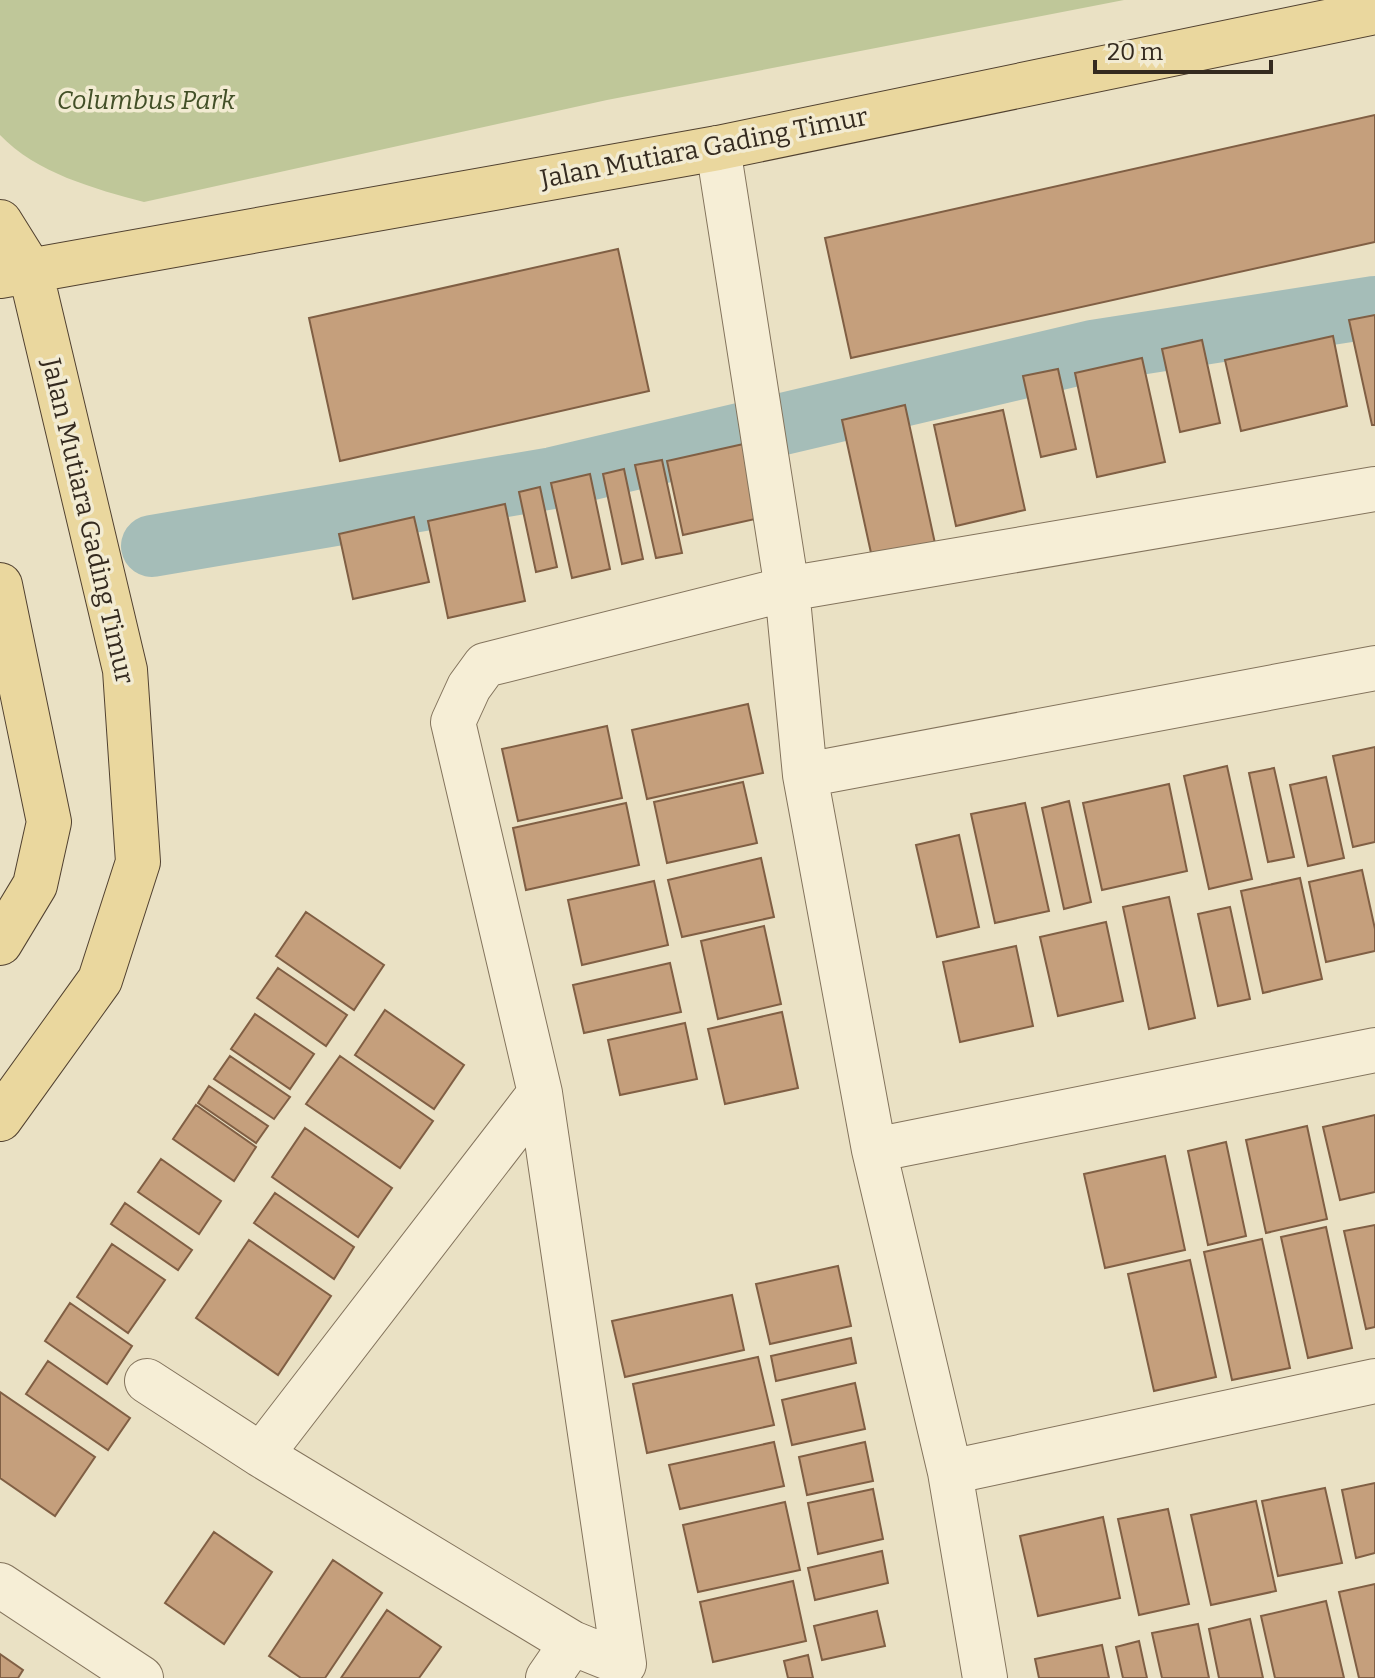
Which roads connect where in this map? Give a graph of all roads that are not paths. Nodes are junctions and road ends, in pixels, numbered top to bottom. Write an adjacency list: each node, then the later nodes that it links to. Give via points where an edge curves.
1 (1375, 12): 2 (main road, Jalan Mutiara Gading Timur)
2 (718, 148): 4 (main road, Jalan Mutiara Gading Timur); 7 (street)
3 (0, 222): 4 (main road, Jalan Mutiara Gading Timur)
4 (15, 273): 13 (main road, Jalan Mutiara Gading Timur, via 125,670 138,862 100,980)
5 (1375, 489): 7 (street)
6 (0, 585): 10 (main road, via 49,822 35,885)
7 (787, 589): 9 (street); 12 (street, via 485,665 469,687 453,722)
8 (1375, 668): 9 (street)
9 (805, 775): 14 (street)
10 (0, 943)
11 (1375, 1050): 14 (street)
12 (540, 1093): 17 (street); 21 (street)
13 (0, 1119)
14 (874, 1150): 18 (street)
15 (147, 1381): 17 (street)
16 (1375, 1381): 18 (street)
17 (261, 1455): 20 (street)
18 (950, 1472): 24 (street)
19 (0, 1585): 22 (street)
20 (572, 1643): 21 (street); 23 (street)
21 (637, 1671)
22 (141, 1678)
23 (548, 1678)
24 (985, 1678)

